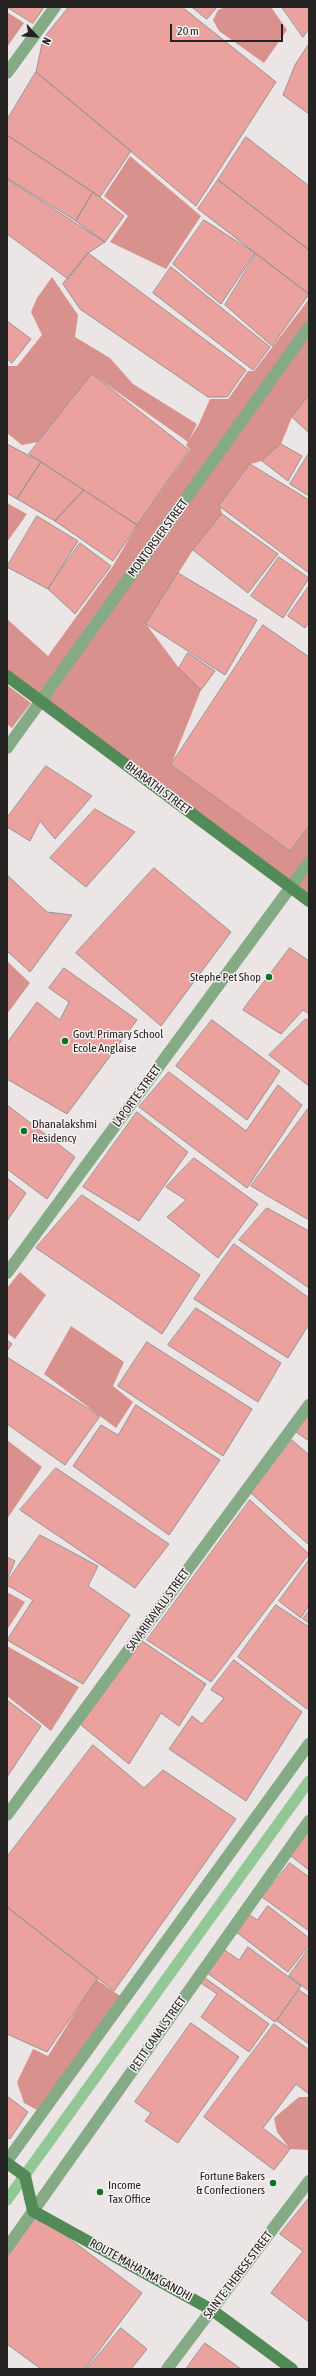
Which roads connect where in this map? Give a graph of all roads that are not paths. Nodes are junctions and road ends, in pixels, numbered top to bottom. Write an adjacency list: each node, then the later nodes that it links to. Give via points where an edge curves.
1 (55, 7): 2 (street)
2 (7, 73)
3 (309, 327): 5 (street, MONTORSIER STREET)
4 (7, 676): 5 (street, BHARATHI STREET)
5 (41, 701): 6 (street, MONTORSIER STREET); 8 (street, BHARATHI STREET)
6 (7, 748)
7 (309, 862): 8 (street, LAPORTE STREET)
8 (291, 887): 9 (street, BHARATHI STREET); 10 (street, LAPORTE STREET)
9 (309, 901)
10 (7, 1273)
11 (309, 1405): 13 (street, SAVARIRAYALU STREET)
12 (309, 1744): 15 (street)
13 (7, 1815)
14 (309, 1821): 17 (street, PETIT CANAL STREET)
15 (7, 2162): 17 (street, via 25,2176)
16 (309, 2181): 19 (street, SAINTE-THERESE STREET)
17 (33, 2211): 18 (street, PETIT CANAL STREET); 19 (street, ROUTE MAHATMA GANDHI)
18 (7, 2248)
19 (212, 2310): 20 (street, SAINTE-THERESE STREET); 21 (street, ROUTE MAHATMA GANDHI)
20 (167, 2369)
21 (292, 2369)

